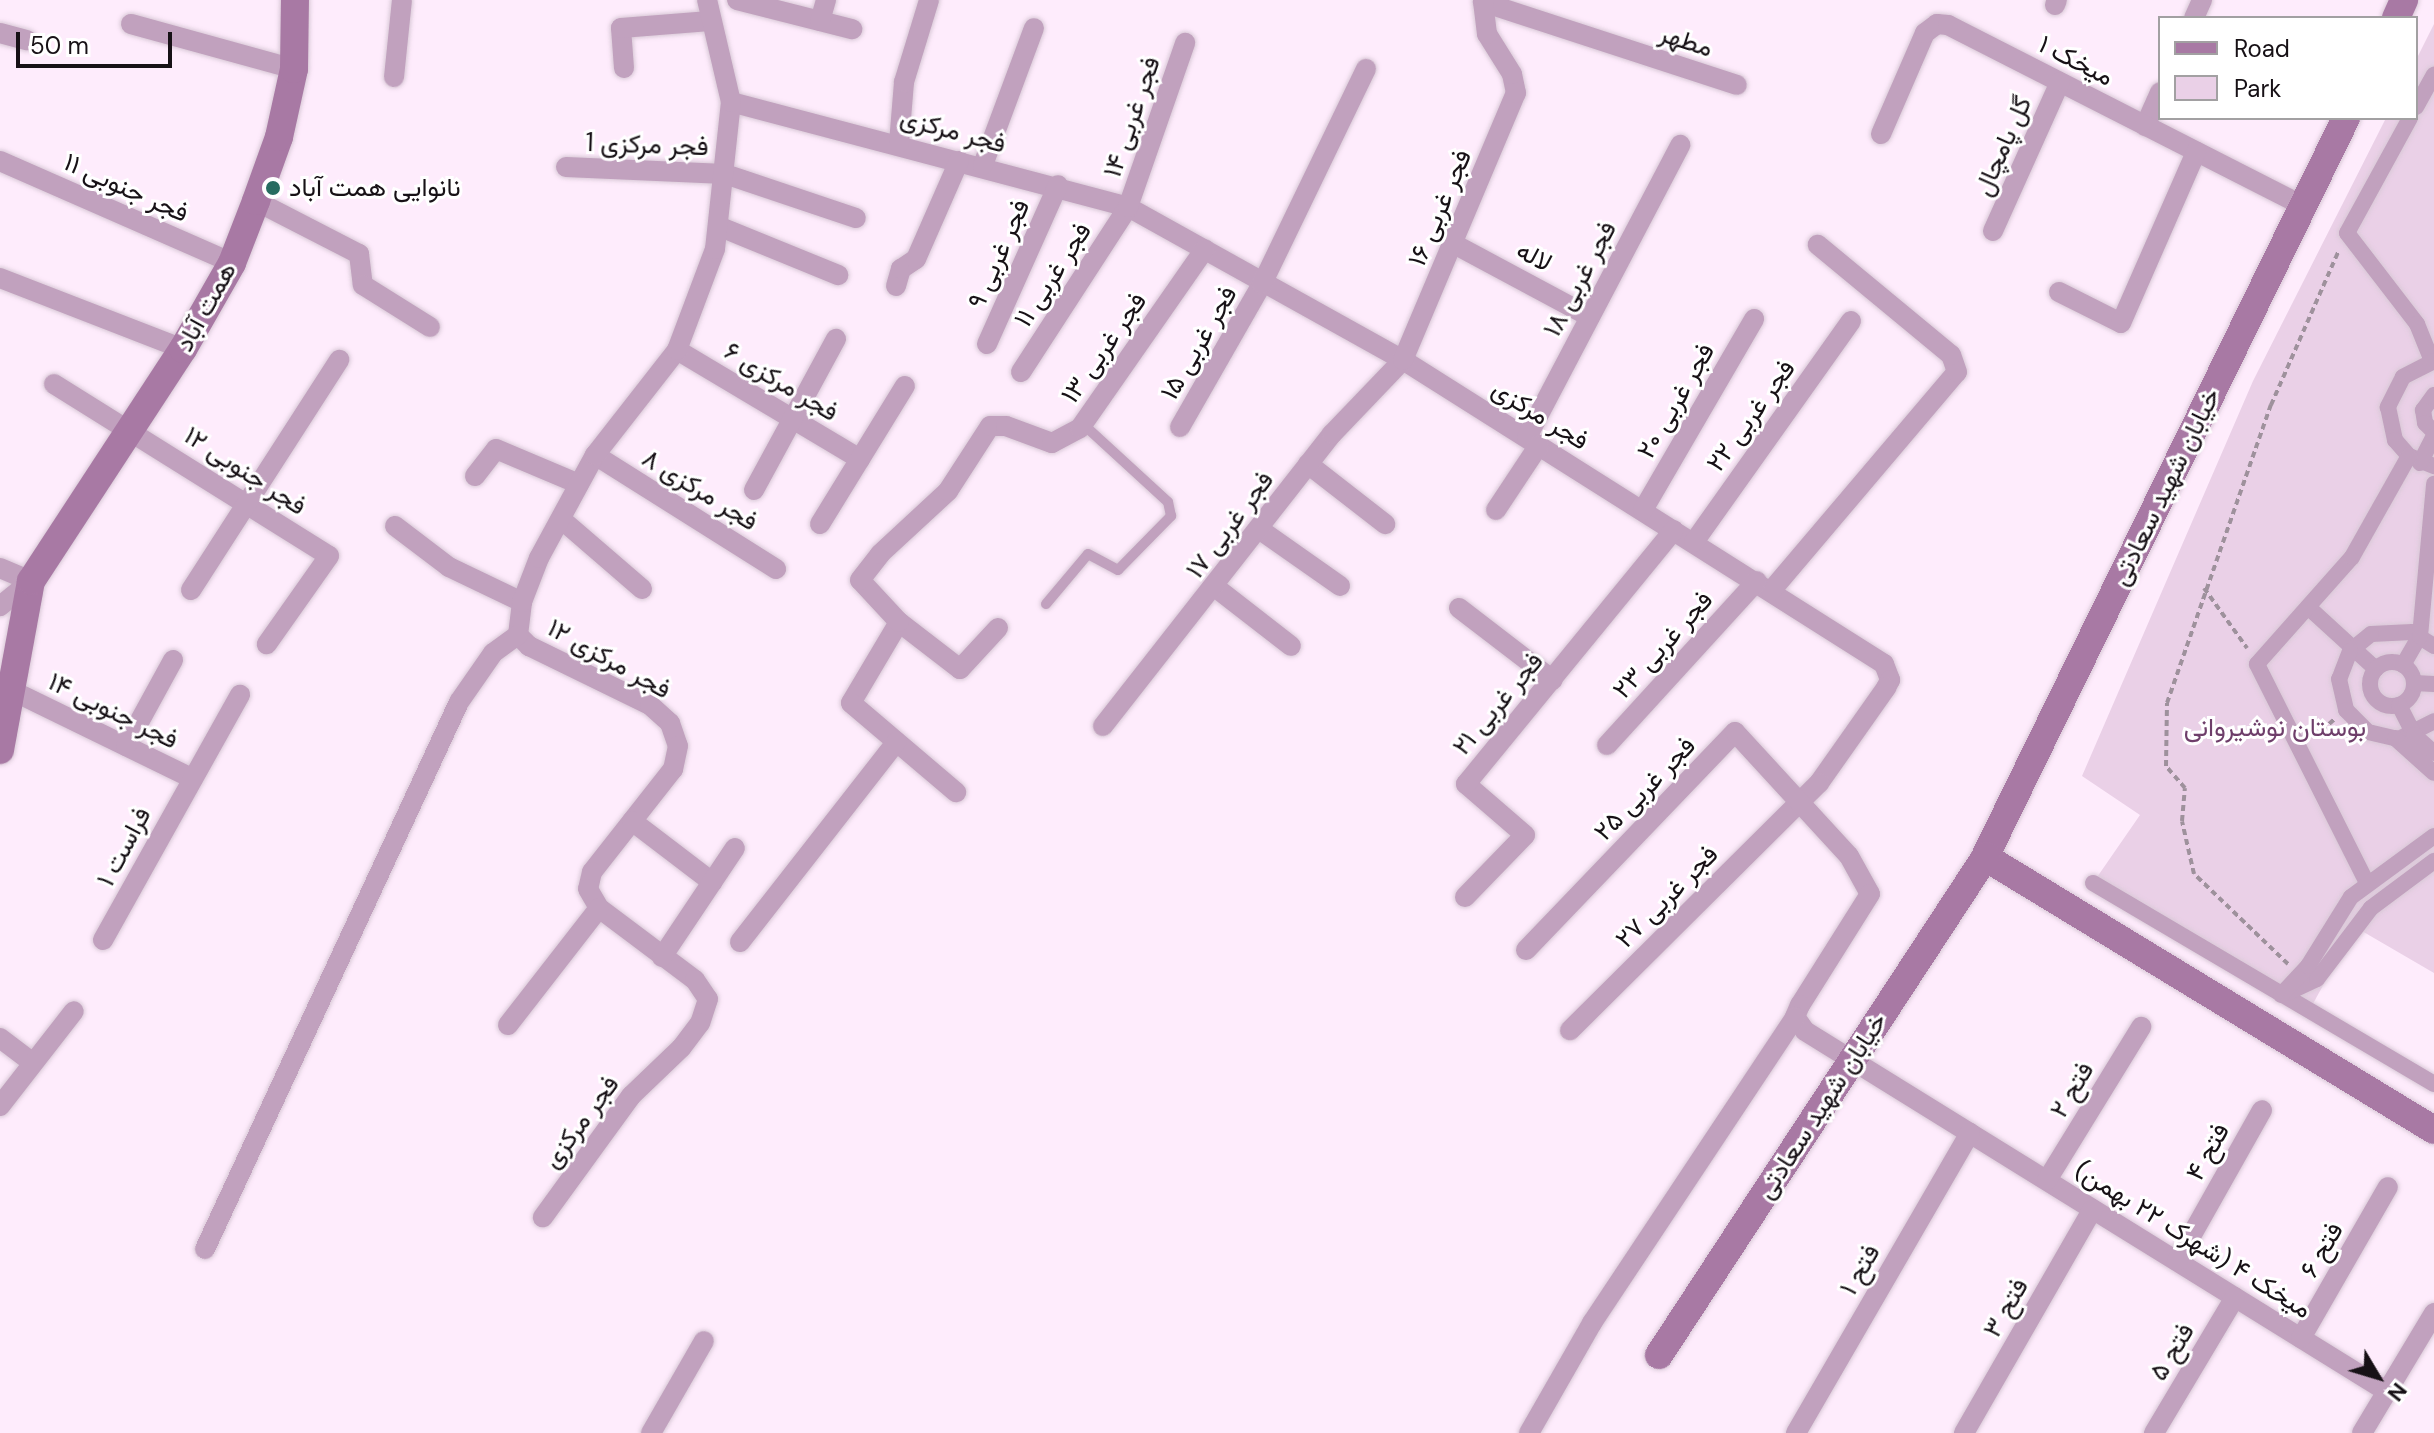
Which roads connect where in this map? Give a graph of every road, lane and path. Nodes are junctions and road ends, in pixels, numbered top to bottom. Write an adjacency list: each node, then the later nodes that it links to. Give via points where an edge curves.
1 (295, 0): 16 (main road, همت آباد)
2 (402, 0): 19 (street)
3 (737, 0): 8 (street)
4 (826, 0): 8 (street)
5 (929, 0): 29 (street, via 904,82)
6 (1483, 1): 21 (street, مطهر); 45 (street, فجر غربی ۱۶, via 1487,34 1512,74 1516,93)
7 (708, 10): 15 (street, via 621,28); 23 (street)
8 (820, 21): 11 (street)
9 (131, 24): 16 (street)
10 (1034, 28): 34 (street)
11 (852, 29)
12 (0, 33): 13 (street)
13 (27, 40)
14 (1185, 43): 40 (street, فجر غربی ۱۴)
15 (624, 68)
16 (294, 69): 38 (main road, همت آباد, via 279,137)
17 (1366, 69): 51 (street, فجر غربی ۱۵)
18 (2434, 75): 24 (street)
19 (394, 77)
20 (2060, 82): 27 (street, میخک ۱); 28 (street, میخک ۱, via 1937,24 1925,33); 43 (street, گل پامچال)
21 (1737, 85)
22 (2158, 97): 27 (street)
23 (731, 102): 29 (street, فجر مرکزی); 36 (street)
24 (2418, 103)
25 (2345, 120): 39 (main road, خیابان شهید سعادتی)
26 (2409, 120): 44 (street)
27 (2145, 126): 31 (street, میخک ۱)
28 (1881, 134)
29 (899, 143): 33 (street, فجر مرکزی)
30 (1680, 145): 54 (street, فجر غربی ۱۸)
31 (2196, 152): 39 (street, میخک ۱); 53 (street, via 2121,323)
32 (0, 161): 48 (street, فجر جنوبی ۱۱)
33 (959, 161): 34 (street, فجر مرکزی); 52 (street, via 916,259 901,269)
34 (983, 165): 37 (street, فجر مرکزی)
35 (566, 167): 36 (street, فجر مرکزی 1)
36 (725, 174): 41 (street, فجر مرکزی 1); 42 (street)
37 (1058, 185): 40 (street, فجر مرکزی); 59 (street, فجر غربی ۹)
38 (256, 201): 48 (main road, همت آباد); 57 (street, via 359,254 363,285)
39 (2303, 206): 142 (main road, خیابان شهید سعادتی)
40 (1128, 207): 47 (street, فجر مرکزی); 65 (street, فجر غربی ۱۱)
41 (856, 218)
42 (718, 226): 49 (street); 61 (street)
43 (1993, 231)
44 (2347, 233): 62 (street); 99 (path, via 2271,405)
45 (1454, 244): 54 (street, لاله); 64 (street, فجر غربی ۱۶)
46 (1818, 245): 97 (street, فجر غربی ۲۳, via 1951,355 1957,372)
47 (1205, 249): 51 (street, فجر مرکزی); 70 (street, فجر غربی ۱۳)
48 (232, 263): 60 (main road, همت آباد)
49 (838, 275)
50 (0, 278): 60 (street)
51 (1262, 284): 64 (street, فجر مرکزی); 71 (street, فجر غربی ۱۵)
52 (896, 286)
53 (2059, 292)
54 (1590, 317): 74 (street, فجر غربی ۱۸)
55 (1754, 319): 85 (street, فجر غربی ۲۰)
56 (1851, 321): 92 (street, فجر غربی ۲۲)
57 (430, 327)
58 (836, 339): 69 (street)
59 (987, 344)
60 (183, 349): 72 (main road, همت آباد)
61 (677, 350): 69 (street, فجر مرکزی ۶); 75 (street)
62 (2432, 351): 77 (street, via 2403,377 2388,407 2395,440)
63 (339, 360): 83 (street)
64 (1403, 360): 74 (street, فجر مرکزی); 78 (street, فجر غربی ۱۷)
65 (1021, 372)
66 (54, 384): 72 (street, فجر جنوبی ۱۲)
67 (905, 386): 76 (street)
68 (2434, 395): 73 (street, via 2425,403 2423,416)
69 (793, 419): 76 (street, فجر مرکزی ۶); 82 (street)
70 (1083, 424): 103 (lane, via 1168,502 1171,516 1118,570 1088,554); 107 (street, فجر غربی ۱۳, via 1052,443 1006,426 990,426 948,491 880,554 860,580 861,587)
71 (1180, 427)
72 (133, 429): 83 (street, فجر جنوبی ۱۲); 95 (main road, همت آباد)
73 (2434, 434): 77 (street)
74 (1533, 441): 84 (street, فجر غربی ۱۸); 85 (street, فجر مرکزی)
75 (595, 455): 80 (street); 94 (street, فجر مرکزی ۸)
76 (860, 459): 87 (street)
77 (2421, 461): 105 (street)
78 (1308, 464): 88 (street); 90 (street, فجر غربی ۱۷)
79 (475, 476): 80 (street, via 496,449)
80 (579, 484): 86 (street)
81 (2434, 484): 110 (street)
82 (754, 490)
83 (246, 502): 101 (street); 111 (street, فجر جنوبی ۱۲, via 329,556)
84 (1496, 510)
85 (1643, 510): 91 (street, فجر مرکزی)
86 (561, 519): 100 (street); 102 (street)
87 (820, 524)
88 (1385, 524)
89 (395, 526): 102 (street, via 449,567)
90 (1259, 529): 96 (street); 98 (street, فجر غربی ۱۷)
91 (1674, 530): 92 (street, فجر مرکزی); 118 (street, فجر غربی ۲۱)
92 (1694, 542): 97 (street, فجر مرکزی)
93 (0, 568): 95 (street)
94 (776, 569)
95 (31, 581): 104 (street); 121 (main road)
96 (1340, 586)
97 (1764, 586): 130 (street, فجر غربی ۲۳); 138 (street, فجر مرکزی, via 1876,657 1890,680)
98 (1215, 587): 112 (street); 126 (street, فجر غربی ۱۷)
99 (2204, 588): 115 (path); 153 (path, via 2167,703 2166,766 2185,788 2182,821 2194,874)
100 (642, 589)
101 (191, 590)
102 (522, 602): 109 (street)
103 (1046, 604)
104 (0, 606)
105 (2308, 607): 113 (street); 115 (street)
106 (1459, 608): 118 (street)
107 (899, 622): 108 (street, فجر غربی ۱۳, via 960,669); 129 (street, via 851,703)
108 (998, 628)
109 (518, 635): 139 (street, فجر مرکزی ۱۲, via 529,646 650,705 670,723 678,746 673,769); 172 (street, via 493,653 459,702)
110 (2427, 641): 113 (street, via 2385,630); 116 (street)
111 (267, 644)
112 (1291, 646)
113 (2353, 648): 117 (street); 124 (street, via 2339,679)
114 (173, 660): 131 (street)
115 (2257, 664): 133 (street)
116 (2403, 665): 117 (street, via 2387,662); 119 (street)
117 (2376, 669): 123 (street, via 2370,683 2374,696 2385,705)
118 (1553, 680): 147 (street, فجر غربی ۲۱, via 1466,784 1525,835)
119 (2414, 683): 120 (street); 123 (street, via 2410,697)
120 (2434, 684)
121 (13, 691): 131 (street, فجر جنوبی ۱۴); 132 (main road)
122 (240, 695): 136 (street, فراست ۱)
123 (2399, 705): 127 (street)
124 (2346, 710): 128 (street, via 2368,732); 133 (path)
125 (2434, 721): 127 (street)
126 (1103, 726)
127 (2414, 735): 128 (street); 134 (street)
128 (2395, 738): 135 (street)
129 (896, 742): 137 (street); 150 (street)
130 (1607, 745)
131 (126, 746): 136 (street, فجر جنوبی ۱۴)
132 (0, 750)
133 (2298, 751): 146 (street)
134 (2434, 753)
135 (2434, 773)
136 (191, 778): 149 (street, فراست ۱)
137 (956, 792)
138 (1801, 801): 151 (street, فجر غربی ۲۵, via 1735,732); 156 (street, via 1849,856 1870,894); 159 (street, فجر غربی ۲۷)
139 (632, 821): 144 (street); 148 (street, فجر مرکزی ۱۲, via 592,872 588,889)
140 (2434, 836): 146 (street)
141 (735, 848): 144 (street)
142 (1986, 856): 161 (main road, خیابان شهید سعادتی); 166 (main road)
143 (2434, 861): 154 (street, via 2371,908 2317,979)
144 (712, 882): 152 (street)
145 (2093, 883): 154 (street)
146 (2367, 883): 153 (street, via 2345,906)
147 (1465, 897)
148 (599, 908): 152 (street); 157 (street)
149 (103, 940)
150 (740, 942)
151 (1526, 950)
152 (662, 957): 171 (street, فجر مرکزی, via 695,980 708,999 700,1023 631,1096)
153 (2300, 976): 154 (street)
154 (2281, 995): 163 (street)
155 (74, 1011): 162 (street)
156 (1800, 1024): 161 (street, (شهرک ۲۲ بهمن) میخک ۴); 181 (street, via 1592,1323)
157 (508, 1025)
158 (2141, 1027): 168 (street, فتح ۲)
159 (1570, 1030)
160 (0, 1038): 162 (street)
161 (1852, 1060): 167 (street, (شهرک ۲۲ بهمن) میخک ۴); 178 (main road, خیابان شهید سعادتی)
162 (33, 1063): 164 (street)
163 (2434, 1084)
164 (0, 1106)
165 (2262, 1110): 173 (street, فتح ۴)
166 (2434, 1130)
167 (1970, 1133): 168 (street, (شهرک ۲۲ بهمن) میخک ۴); 182 (street, فتح ۱)
168 (2047, 1180): 170 (street, (شهرک ۲۲ بهمن) میخک ۴)
169 (2388, 1187): 176 (street, فتح ۶)
170 (2093, 1209): 173 (street, (شهرک ۲۲ بهمن) میخک ۴); 183 (street, فتح ۳)
171 (543, 1217)
172 (205, 1249)
173 (2177, 1261): 174 (street, (شهرک ۲۲ بهمن) میخک ۴)
174 (2235, 1297): 176 (street, (شهرک ۲۲ بهمن) میخک ۴); 184 (street, فتح ۵)
175 (2434, 1313): 179 (street)
176 (2301, 1338): 179 (street, (شهرک ۲۲ بهمن) میخک ۴)
177 (704, 1341): 180 (street)
178 (1659, 1355)
179 (2388, 1392): 185 (street)
180 (651, 1433)
181 (1529, 1433)
182 (1796, 1433)
183 (1964, 1433)
184 (2154, 1433)
185 (2362, 1433)

